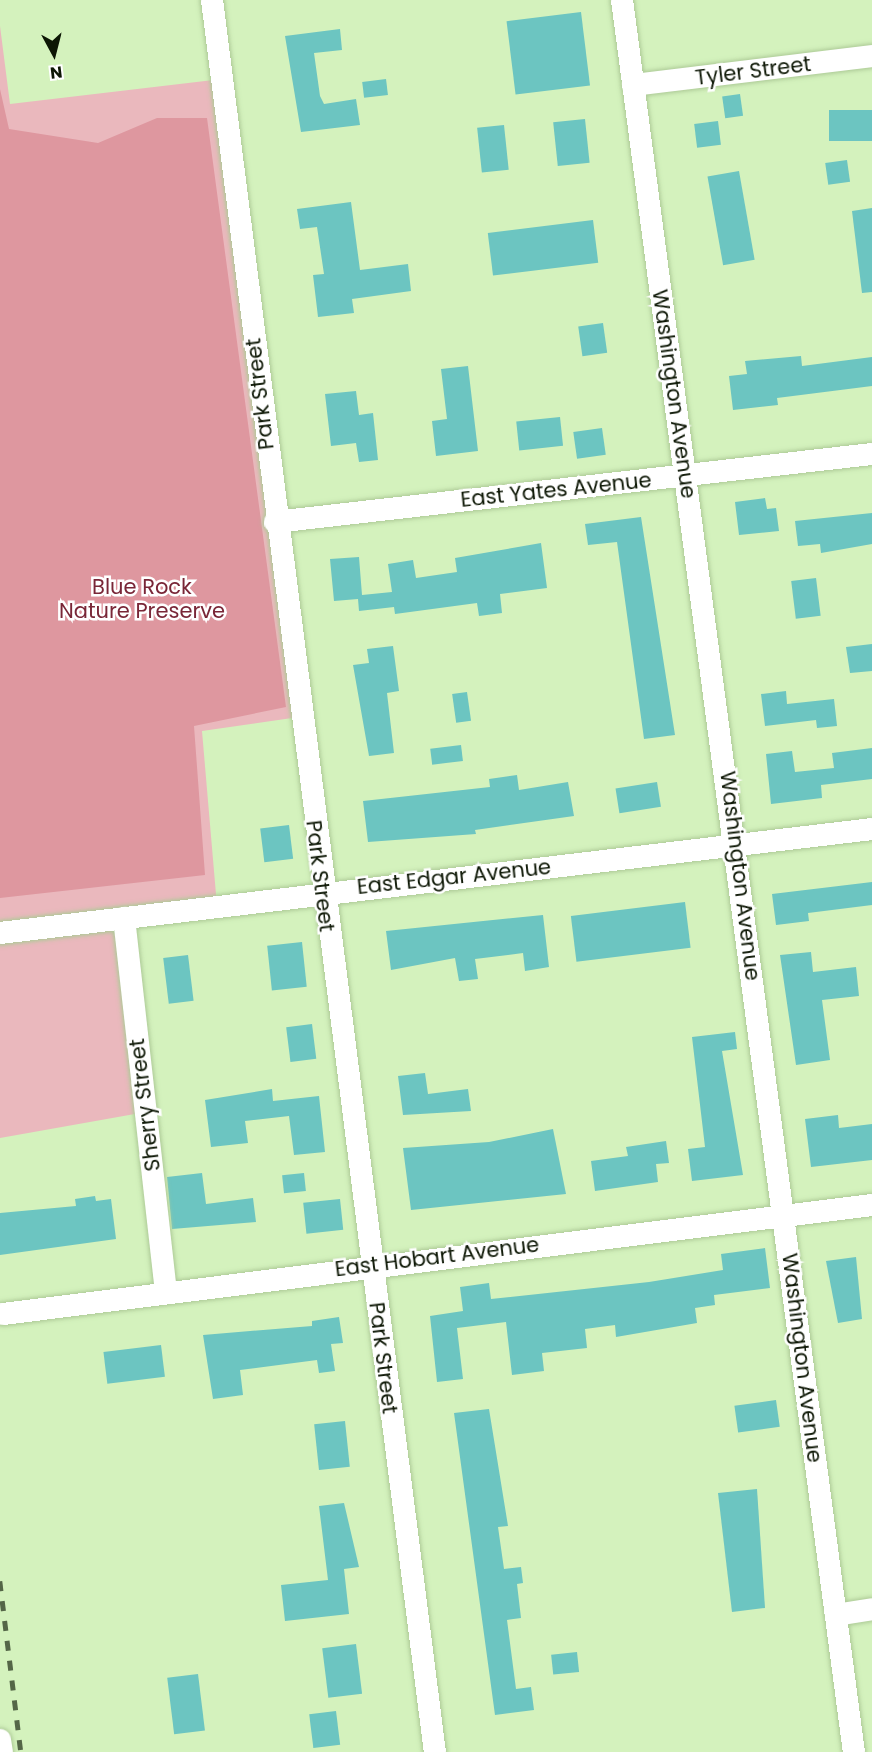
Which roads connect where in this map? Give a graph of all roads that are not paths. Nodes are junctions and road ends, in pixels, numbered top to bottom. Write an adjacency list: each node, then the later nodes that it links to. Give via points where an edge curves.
1 (212, 0): 7 (street, Park Street)
2 (622, 0): 4 (street, Washington Avenue)
3 (872, 56): 4 (street, Tyler Street)
4 (633, 85): 6 (street, Washington Avenue)
5 (872, 454): 6 (street, East Yates Avenue)
6 (684, 476): 7 (street, East Yates Avenue); 9 (street, Washington Avenue)
7 (275, 522): 10 (street, Park Street)
8 (872, 829): 9 (street, East Edgar Avenue)
9 (735, 845): 10 (street, East Edgar Avenue); 14 (street, Washington Avenue)
10 (322, 892): 11 (street, East Edgar Avenue); 15 (street, Park Street)
11 (124, 918): 12 (street, East Edgar Avenue); 16 (street, Sherry Street)
12 (0, 933)
13 (872, 1205): 14 (street, East Hobart Avenue)
14 (784, 1215): 15 (street, East Hobart Avenue); 19 (street, Washington Avenue)
15 (371, 1265): 16 (street, East Hobart Avenue); 22 (street, Park Street)
16 (166, 1292): 17 (street, East Hobart Avenue)
17 (3, 1314)
18 (872, 1609): 19 (street)
19 (836, 1615): 23 (street, Washington Avenue)
20 (0, 1740): 21 (street)
21 (2, 1752)
22 (435, 1752)
23 (854, 1752)

